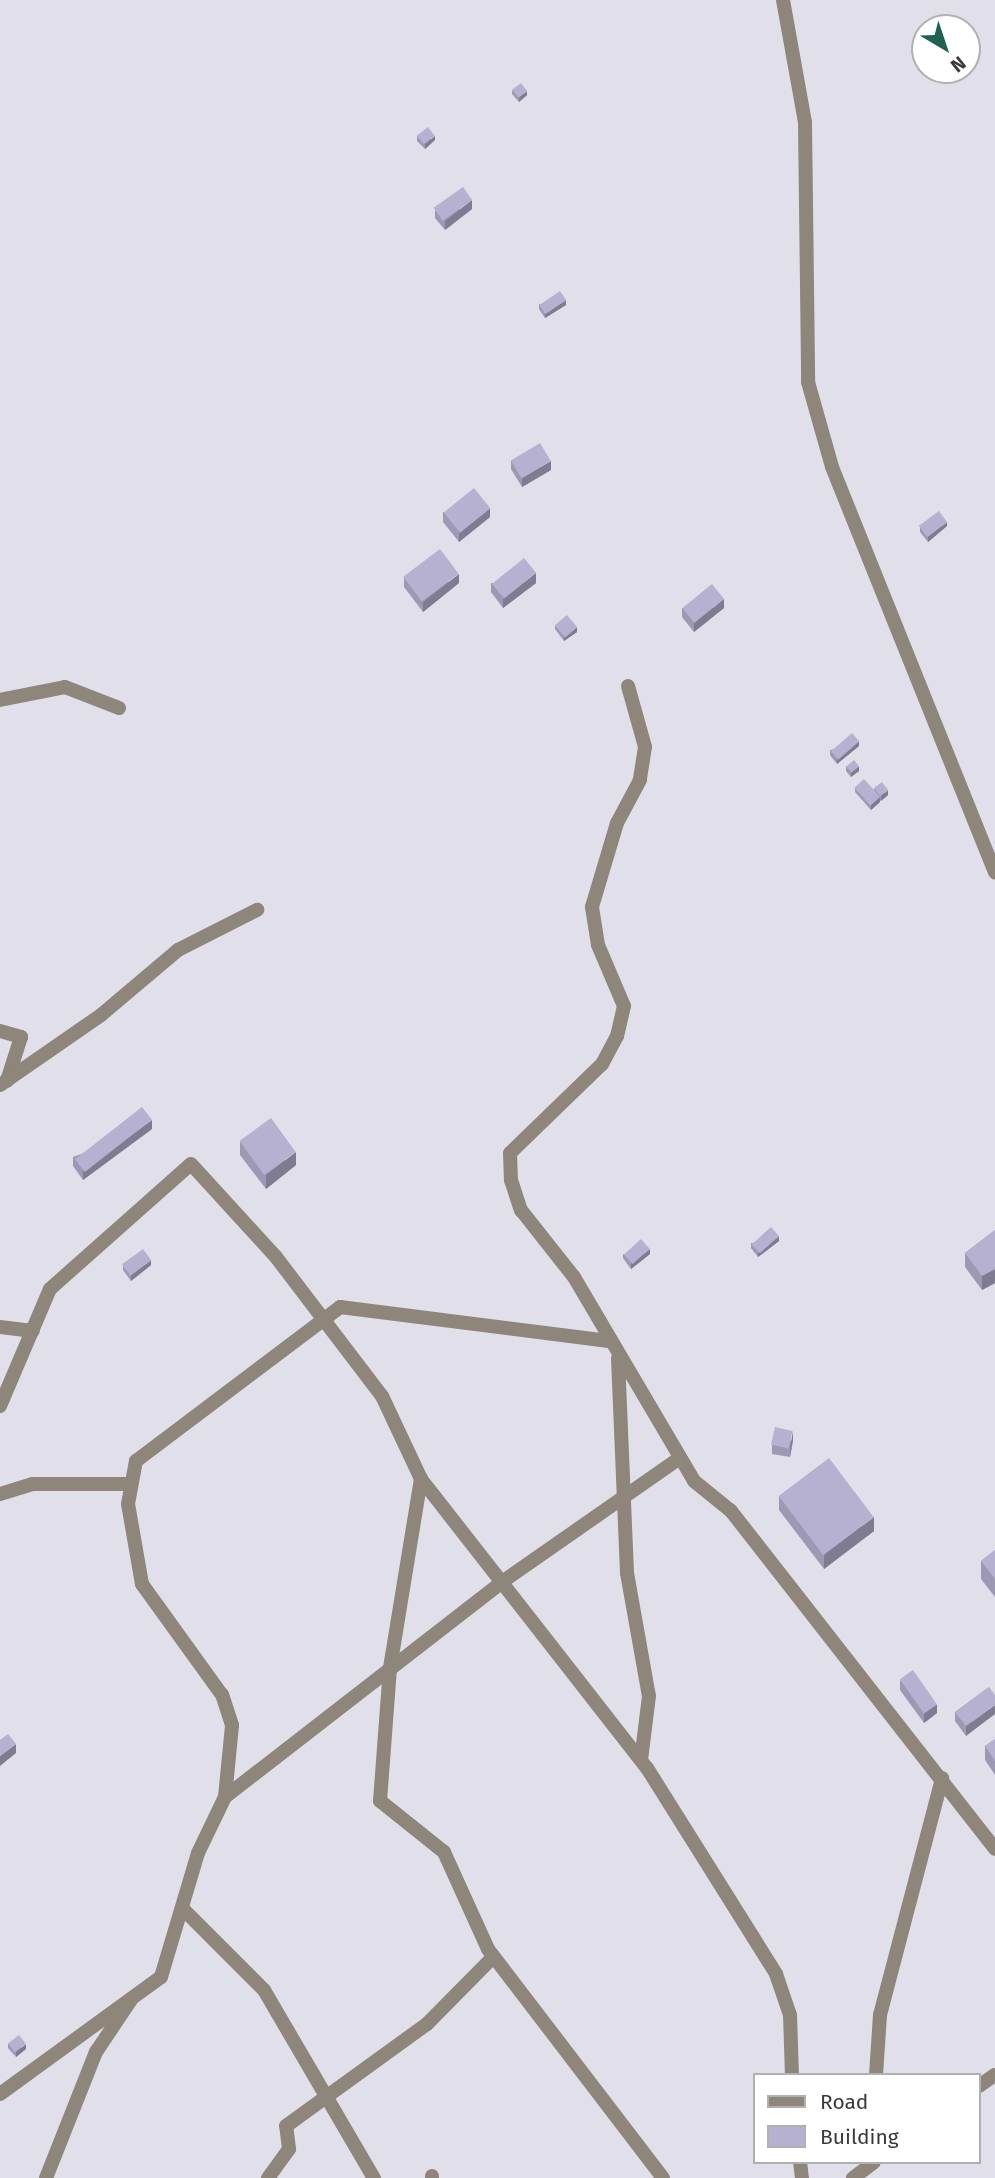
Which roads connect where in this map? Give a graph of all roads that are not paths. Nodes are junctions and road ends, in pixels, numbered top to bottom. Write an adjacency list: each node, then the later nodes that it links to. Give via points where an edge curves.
1 (783, 0): 5 (street, via 805,122 808,382 832,467)
2 (628, 686): 12 (street, via 645,747 640,780 617,823 592,907 598,945 624,1006 617,1036 602,1064 510,1153 521,1210 574,1277)
3 (0, 700): 4 (street, via 65,687)
4 (119, 708)
5 (995, 872)
6 (257, 910): 8 (street, via 178,950 132,992)
7 (0, 1031): 8 (street, via 21,1037)
8 (4, 1083)
9 (324, 1318): 11 (street, via 191,1164 50,1289); 12 (street, via 340,1307); 15 (street, via 382,1396); 16 (street, via 136,1461)
10 (0, 1327): 11 (street)
11 (33, 1331): 13 (street)
12 (615, 1347): 14 (street); 18 (street)
13 (0, 1406)
14 (678, 1459): 18 (street); 22 (street, via 712,1499 731,1511)
15 (421, 1479): 19 (street); 20 (street)
16 (127, 1484): 17 (street, via 33,1484); 23 (street, via 142,1584 222,1695 232,1725)
17 (0, 1494)
18 (621, 1498): 19 (street); 21 (street, via 649,1696)
19 (502, 1582): 20 (street); 21 (street)
20 (390, 1668): 23 (street); 26 (street, via 380,1801 444,1852)
21 (641, 1760): 28 (street, via 776,1974 790,2015)
22 (942, 1778): 24 (street); 29 (street, via 880,2015)
23 (225, 1797): 25 (street, via 212,1814)
24 (995, 1849)
25 (184, 1910): 27 (street, via 161,1977); 31 (street, via 264,1990)
26 (493, 1957): 31 (street, via 427,2024); 36 (street)
27 (134, 1996): 30 (street); 33 (street, via 96,2052)
28 (792, 2073)
29 (876, 2073)
30 (0, 2094)
31 (328, 2094): 34 (street, via 286,2126 289,2149); 35 (street)
32 (871, 2164): 37 (street)
33 (47, 2178)
34 (268, 2178)
35 (374, 2178)
36 (663, 2178)
37 (853, 2178)

